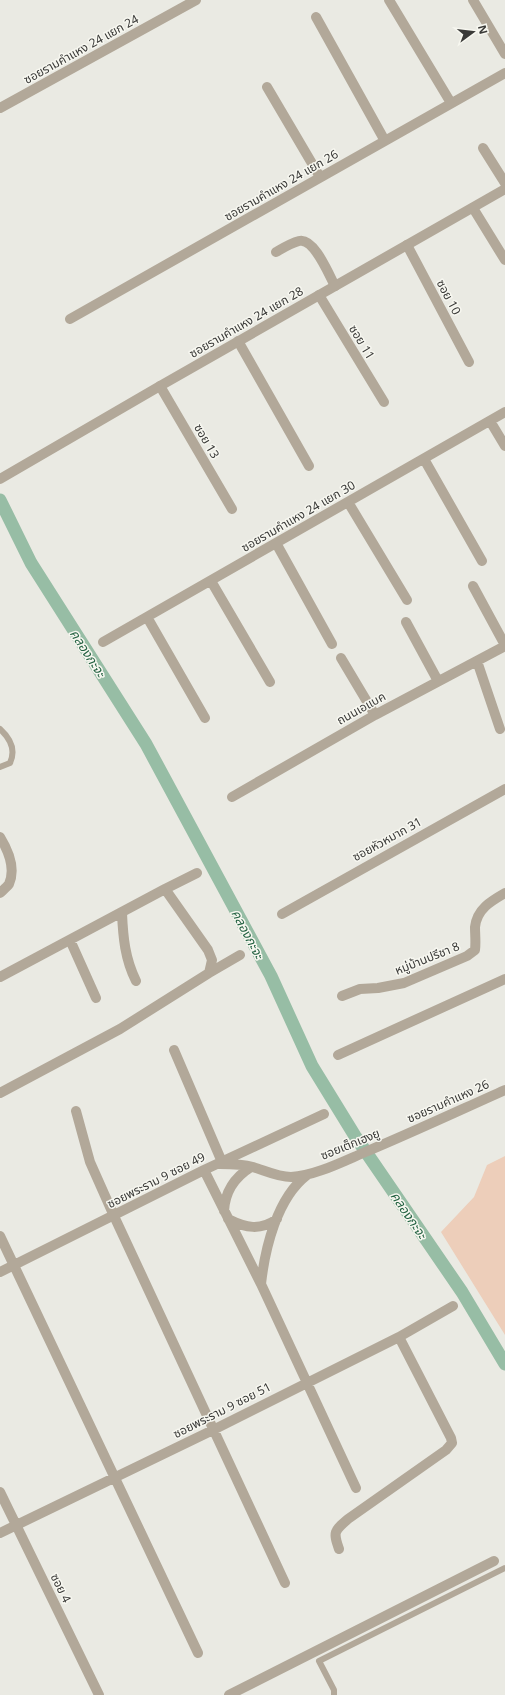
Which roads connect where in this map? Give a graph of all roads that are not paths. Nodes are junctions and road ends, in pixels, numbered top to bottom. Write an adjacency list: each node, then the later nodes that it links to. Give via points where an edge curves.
1 (196, 0): 9 (street, ซอยรามคำแหง 24 แยก 24)
2 (389, 0): 8 (street)
3 (473, 0): 5 (street)
4 (316, 17): 10 (street)
5 (505, 54)
6 (505, 73): 8 (street, ซอยรามคำแหง 24 แยก 26)
7 (267, 87): 12 (street)
8 (451, 103): 10 (street, ซอยรามคำแหง 24 แยก 26)
9 (0, 108)
10 (385, 141): 12 (street, ซอยรามคำแหง 24 แยก 26)
11 (483, 148): 13 (street)
12 (320, 177): 21 (street, ซอยรามคำแหง 24 แยก 26)
13 (505, 183)
14 (505, 189): 15 (street, ซอยรามคำแหง 24 แยก 28)
15 (473, 208): 16 (street, ซอยรามคำแหง 24 แยก 28); 18 (street)
16 (407, 245): 19 (street, ซอยรามคำแหง 24 แยก 28); 23 (street, ซอย 10)
17 (276, 252): 19 (street, via 301,240 309,242)
18 (505, 260)
19 (335, 286): 20 (street, ซอยรามคำแหง 24 แยก 28)
20 (319, 295): 22 (street, ซอยรามคำแหง 24 แยก 28); 25 (street, ซอย 11)
21 (70, 319)
22 (238, 342): 24 (street, ซอยรามคำแหง 24 แยก 28); 30 (street)
23 (469, 362)
24 (160, 386): 31 (street, ซอยรามคำแหง 24 แยก 28); 33 (street, ซอย 13)
25 (384, 402)
26 (505, 412): 27 (street, ซอยรามคำแหง 24 แยก 30)
27 (490, 421): 28 (street); 29 (street, ซอยรามคำแหง 24 แยก 30)
28 (505, 446)
29 (424, 459): 32 (street, ซอยรามคำแหง 24 แยก 30); 35 (street)
30 (308, 466)
31 (4, 477)
32 (348, 502): 34 (street, ซอยรามคำแหง 24 แยก 30); 38 (street)
33 (232, 509)
34 (276, 543): 36 (street, ซอยรามคำแหง 24 แยก 30); 42 (street)
35 (482, 560)
36 (210, 581): 39 (street, ซอยรามคำแหง 24 แยก 30); 47 (street)
37 (473, 586): 43 (street)
38 (407, 600)
39 (147, 617): 41 (street, ซอยรามคำแหง 24 แยก 30); 49 (street)
40 (406, 622): 46 (street)
41 (103, 642)
42 (332, 644)
43 (505, 645): 45 (street, ถนนเอแบค)
44 (341, 658): 48 (street)
45 (477, 661): 46 (street, ถนนเอแบค); 51 (street)
46 (438, 681): 48 (street, ถนนเอแบค)
47 (270, 682)
48 (375, 715): 54 (street, ถนนเอแบค)
49 (205, 718)
50 (0, 729): 52 (lane, via 6,734 14,755 10,763)
51 (500, 729)
52 (0, 767)
53 (505, 789): 61 (street, ซอยหัวหมาก 31)
54 (232, 798)
55 (0, 837): 58 (street, via 11,862 9,884)
56 (196, 874): 57 (street)
57 (165, 889): 60 (street); 64 (street, via 208,950 212,960)
58 (0, 893)
59 (505, 893): 68 (street, หมู่บ้านปรีชา 8, via 481,910 476,920 475,950 467,956 404,982 360,989)
60 (122, 913): 62 (street); 67 (street, via 126,954)
61 (282, 914)
62 (70, 940): 65 (street); 69 (street)
63 (240, 955): 64 (street)
64 (209, 973): 73 (street, via 120,1029)
65 (0, 977)
66 (505, 979): 71 (street)
67 (136, 981)
68 (342, 996)
69 (96, 998)
70 (174, 1050): 77 (street)
71 (338, 1055)
72 (505, 1090): 76 (street, ซอยรามคำแหง 26)
73 (0, 1093)
74 (76, 1111): 82 (street, via 90,1162)
75 (324, 1114): 77 (street, ซอยพระราม 9 ซอย 49)
76 (401, 1137): 80 (street, ซอยเต็กเฮงยู)
77 (219, 1163): 78 (street, ซอยเต็กเฮงยู); 79 (street, ซอยพระราม 9 ซอย 49)
78 (251, 1167): 80 (street, ซอยเต็กเฮงยู, via 280,1176); 81 (street, via 232,1184 224,1201)
79 (204, 1170): 81 (street); 82 (street, ซอยพระราม 9 ซอย 49)
80 (308, 1174): 83 (street, ซอยเต็กเฮงยู, via 294,1187)
81 (226, 1215): 83 (street, via 244,1226 257,1228); 87 (street)
82 (114, 1216): 85 (street, ซอยพระราม 9 ซอย 49); 91 (street)
83 (277, 1219): 87 (street, ซอยเต็กเฮงยู, via 264,1262)
84 (0, 1236): 85 (street)
85 (14, 1265): 86 (street, ซอยพระราม 9 ซอย 49); 92 (street)
86 (0, 1272)
87 (261, 1284): 90 (street)
88 (453, 1306): 89 (street, ซอยพระราม 9 ซอย 51)
89 (399, 1336): 90 (street, ซอยพระราม 9 ซอย 51); 97 (street, via 452,1443 446,1450 336,1529 335,1538)
90 (307, 1382): 91 (street, ซอยพระราม 9 ซอย 51); 93 (street)
91 (213, 1430): 92 (street, ซอยพระราม 9 ซอย 51); 100 (street)
92 (115, 1477): 95 (street, ซอยพระราม 9 ซอย 51); 101 (street)
93 (356, 1488)
94 (0, 1492): 95 (street, ซอย 4)
95 (16, 1525): 96 (street, ซอยพระราม 9 ซอย 51); 102 (street, ซอย 4)
96 (0, 1533)
97 (339, 1549)
98 (494, 1561): 103 (street)
99 (505, 1568): 104 (lane, via 319,1661 334,1690)
100 (285, 1583)
101 (198, 1653)
102 (99, 1695)
103 (229, 1695)
104 (334, 1695)

